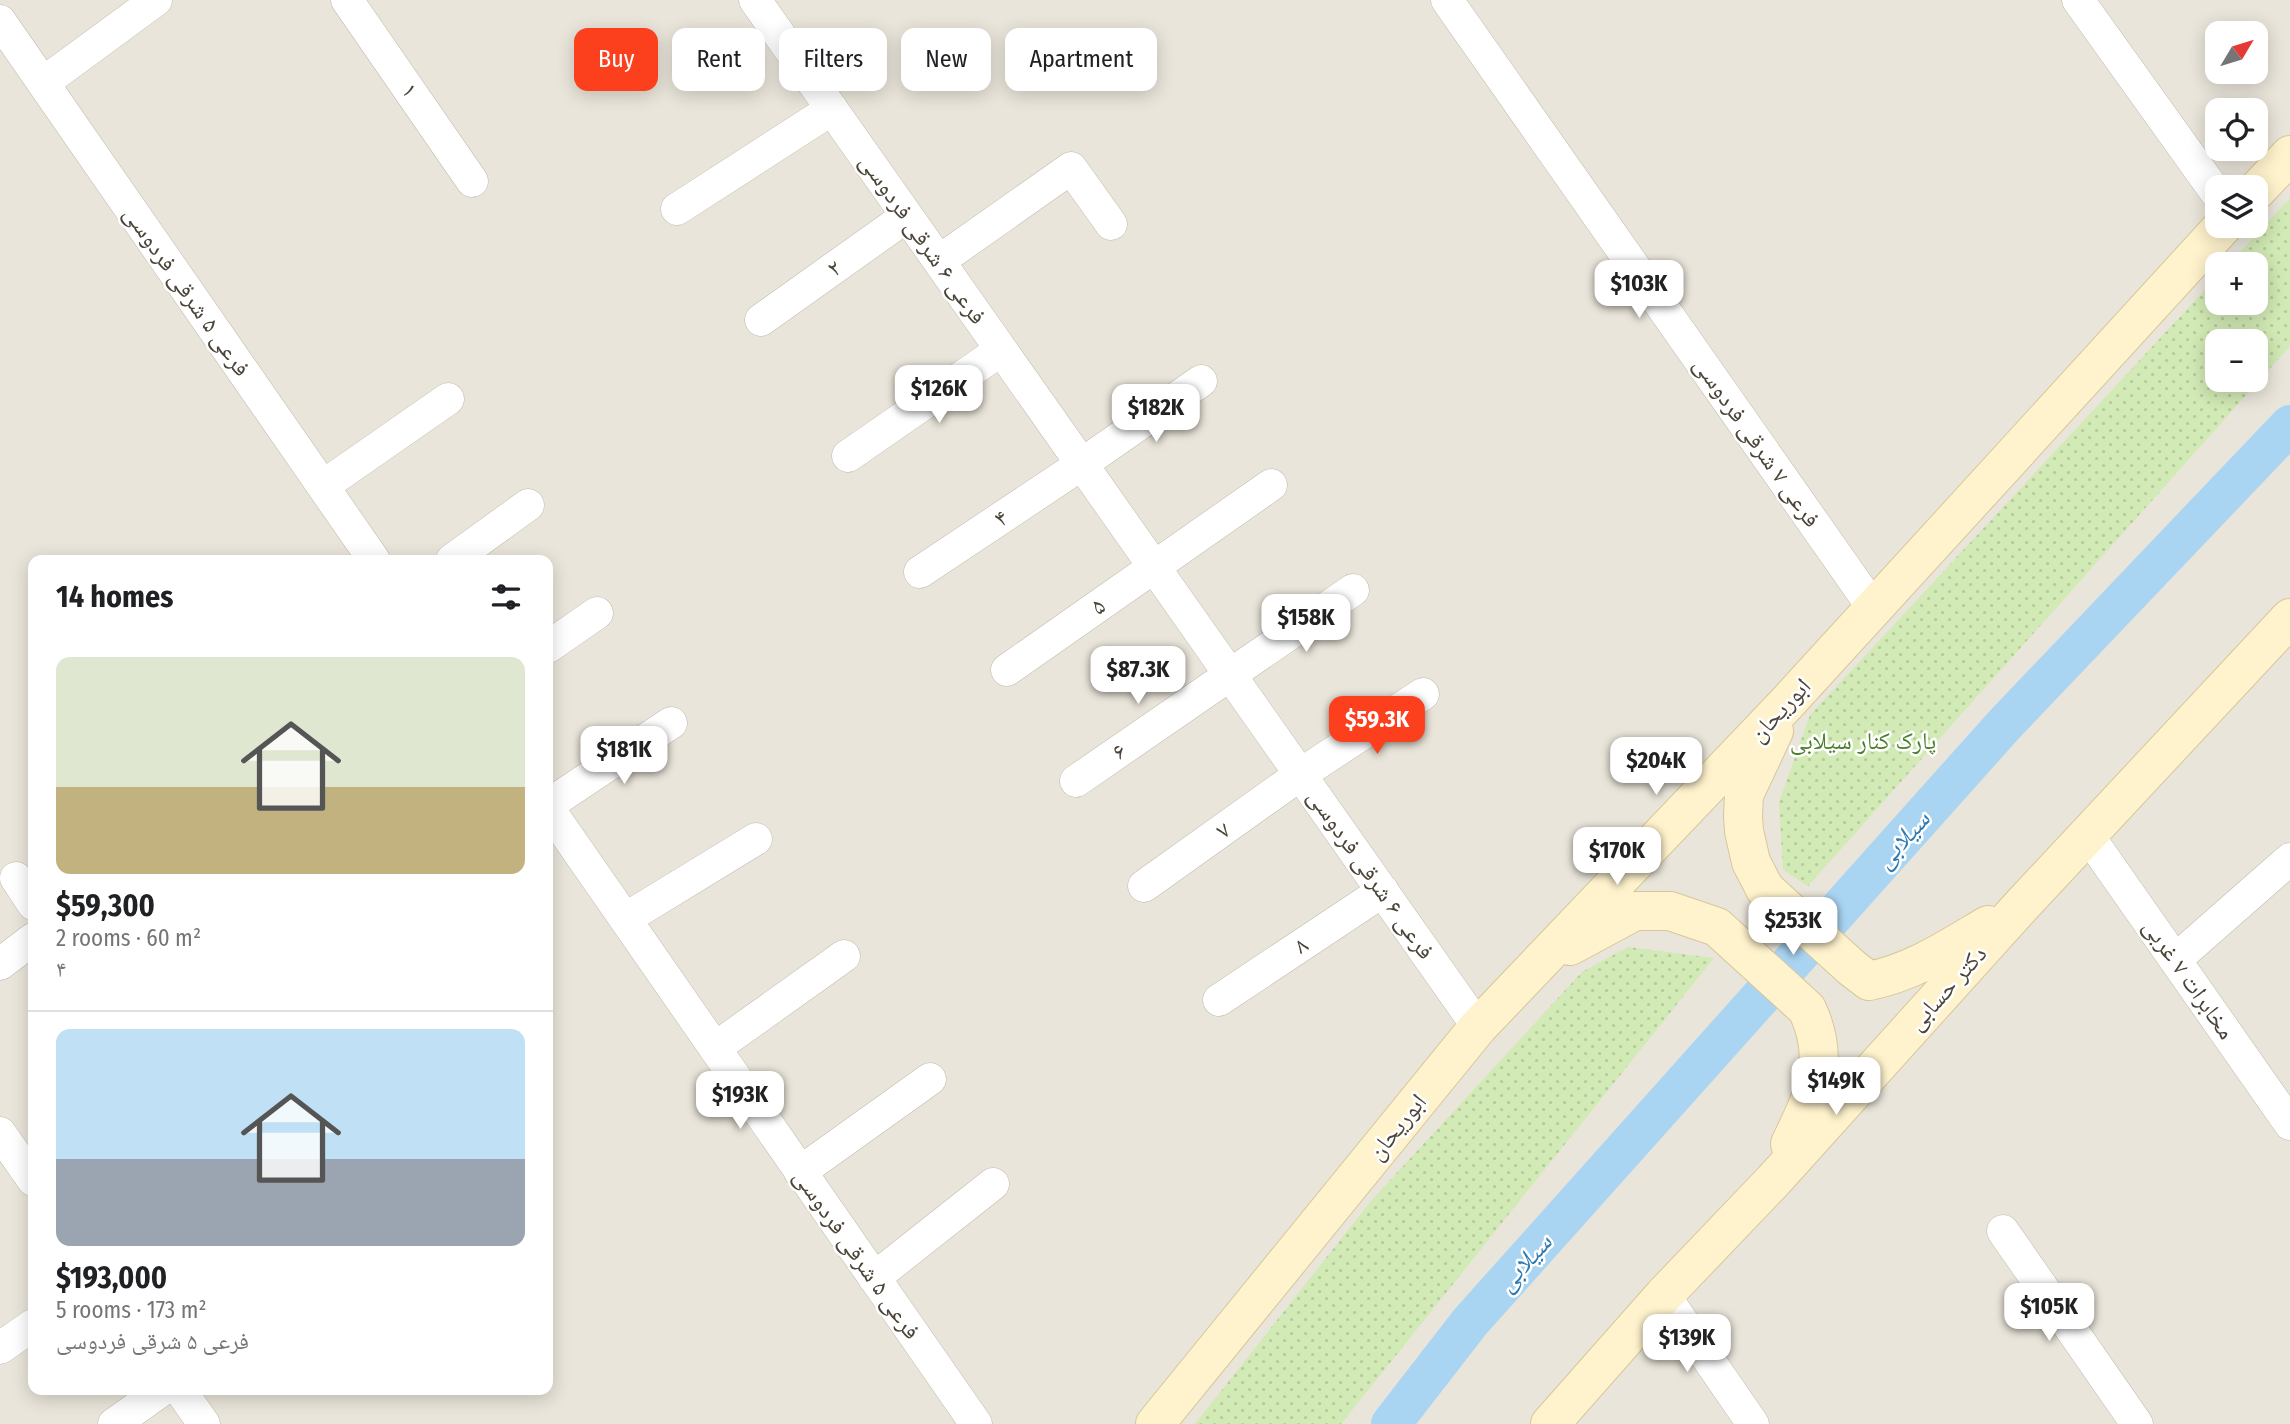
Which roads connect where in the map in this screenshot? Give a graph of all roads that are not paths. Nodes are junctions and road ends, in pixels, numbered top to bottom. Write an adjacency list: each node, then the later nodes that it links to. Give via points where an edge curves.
1 (156, 0): 7 (street)
2 (347, 0): 12 (street, ۱)
3 (755, 0): 8 (street, فرعی ۶ شرقی فردوسی)
4 (1447, 0): 32 (street, فرعی ۷ شرقی فردوسی)
5 (2078, 0): 10 (street)
6 (0, 21): 7 (street, فرعی ۵ شرقی فردوسی)
7 (43, 83): 25 (street, فرعی ۵ شرقی فردوسی)
8 (832, 109): 13 (street); 14 (street, فرعی ۶ شرقی فردوسی)
9 (2290, 155): 11 (main road)
10 (2205, 177)
11 (2268, 178)
12 (472, 181)
13 (677, 209)
14 (907, 216): 17 (street, فرعی ۶ شرقی فردوسی); 18 (street, ۲)
15 (1111, 224): 17 (street, via 1071,168)
16 (2212, 238): 32 (main road, ابوریحان)
17 (939, 261): 19 (street, فرعی ۶ شرقی فردوسی)
18 (761, 320)
19 (1002, 350): 22 (street); 23 (street, فرعی ۶ شرقی فردوسی)
20 (1201, 382): 23 (street)
21 (448, 399): 25 (street)
22 (848, 456)
23 (1082, 464): 29 (street, فرعی ۶ شرقی فردوسی); 30 (street, ۴)
24 (1271, 485): 29 (street)
25 (323, 486): 27 (street, فرعی ۵ شرقی فردوسی)
26 (528, 505): 28 (street)
27 (371, 555)
28 (459, 555)
29 (1154, 566): 36 (street, ۵); 37 (street, فرعی ۶ شرقی فردوسی)
30 (920, 572)
31 (1353, 590): 37 (street, ۶)
32 (1874, 609): 39 (main road, ابوریحان)
33 (597, 613): 35 (street)
34 (2290, 618): 45 (main road, دکتر حسابی)
35 (553, 644)
36 (1007, 670)
37 (1230, 674): 41 (street, فرعی ۶ شرقی فردوسی); 42 (street, ۶)
38 (1423, 694): 41 (street)
39 (1787, 703): 52 (main road, via 1744,795 1746,845 1765,889 1852,968 1870,981 1894,976 1923,964); 57 (main road, ابوریحان)
40 (671, 723): 43 (street)
41 (1301, 774): 49 (street, ۷); 50 (street, فرعی ۶ شرقی فردوسی)
42 (1076, 781)
43 (553, 804)
44 (553, 814): 53 (street, فرعی ۵ شرقی فردوسی)
45 (2087, 834): 52 (main road, دکتر حسابی); 56 (street, مخابرات ۷ غربی)
46 (756, 839): 53 (street)
47 (2290, 859): 56 (street)
48 (16, 878): 51 (street)
49 (1144, 886)
50 (1383, 891): 59 (street, ۸); 60 (street, فرعی ۶ شرقی فردوسی)
51 (28, 896)
52 (2022, 905): 65 (main road, دکتر حسابی)
53 (625, 919): 61 (street, فرعی ۵ شرقی فردوسی)
54 (28, 943): 58 (street)
55 (844, 956): 61 (street)
56 (2175, 960): 63 (street, مخابرات ۷ غربی)
57 (1538, 963): 60 (main road, ابوریحان); 65 (main road, via 1635,911 1670,911 1717,927 1807,1009 1818,1039 1819,1074)
58 (0, 964)
59 (1219, 1000)
60 (1478, 1027): 75 (main road, ابوریحان)
61 (715, 1048): 64 (street, فرعی ۵ شرقی فردوسی)
62 (930, 1079): 64 (street)
63 (2290, 1124)
64 (800, 1172): 68 (street, فرعی ۵ شرقی فردوسی)
65 (1773, 1181): 69 (main road, دکتر حسابی)
66 (993, 1184): 68 (street)
67 (2003, 1231): 78 (street)
68 (874, 1278): 74 (street, فرعی ۵ شرقی فردوسی)
69 (1664, 1294): 76 (main road, دکتر حسابی); 77 (street)
70 (28, 1328): 71 (street)
71 (0, 1348)
72 (155, 1395): 73 (street)
73 (114, 1424)
74 (976, 1424)
75 (1155, 1424)
76 (1550, 1424)
77 (1753, 1424)
78 (2137, 1424)

